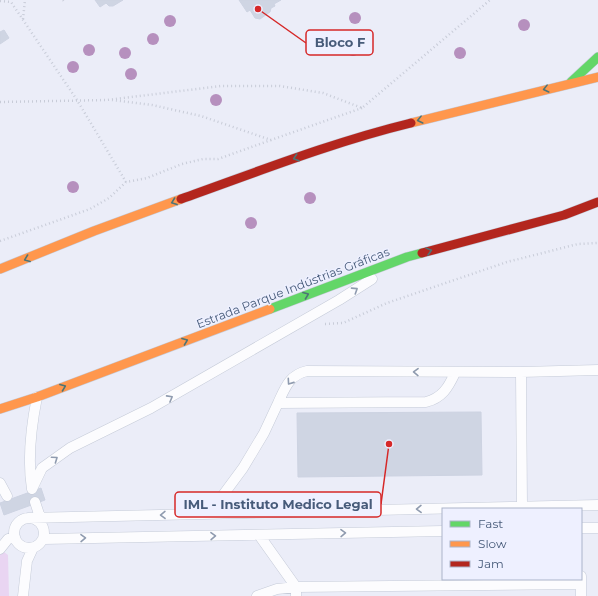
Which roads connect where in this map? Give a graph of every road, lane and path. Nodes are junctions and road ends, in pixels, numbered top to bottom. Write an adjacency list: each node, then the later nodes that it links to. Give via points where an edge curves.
1 (25, 0): 4 (path)
2 (490, 0): 11 (path)
3 (0, 1): 4 (path, via 11,2)
4 (23, 20): 8 (path)
5 (598, 58): 7 (main road)
6 (598, 77): 7 (main road)
7 (569, 83): 20 (main road, one-way to 20, via 381,130 94,231)
8 (77, 100): 9 (path); 10 (path); 13 (path)
9 (107, 100): 11 (path, via 221,86 280,86 324,93); 12 (path, via 152,105 201,116)
10 (0, 102)
11 (362, 108): 12 (path)
12 (271, 140): 13 (path, via 218,159 203,159 182,164 147,178)
13 (126, 182): 17 (path, via 90,209)
14 (598, 202): 16 (main road, Estrada Parque Indústrias Gráficas)
15 (598, 212): 16 (main road)
16 (564, 215): 19 (main road, Estrada Parque Indústrias Gráficas, one-way to 16)
17 (0, 241)
18 (598, 243): 21 (path, via 578,244 507,262 387,303 344,323 306,325)
19 (407, 257): 21 (lane, one-way to 19); 25 (main road, Estrada Parque Indústrias Gráficas, one-way to 19)
20 (0, 269)
21 (301, 322): 25 (lane, one-way to 21, via 31,424 32,488 42,468 70,448 151,408)
22 (598, 370): 23 (lane)
23 (520, 372): 24 (lane); 32 (lane)
24 (454, 373): 26 (lane, via 443,394 426,402); 26 (lane, one-way to 26, via 307,371 295,375 290,380)
25 (38, 397): 27 (main road, Estrada Parque Indústrias Gráficas)
26 (278, 403): 36 (lane, via 244,468)
27 (0, 409)
28 (0, 483): 29 (lane)
29 (7, 496)
30 (35, 502): 37 (lane)
31 (598, 505): 33 (lane)
32 (522, 507): 33 (lane); 34 (lane, one-way to 34)
33 (578, 507)
34 (477, 508)
35 (442, 509): 36 (lane, one-way to 36)
36 (209, 514): 37 (lane, one-way to 37)
37 (40, 517): 38 (lane)
38 (28, 518): 43 (lane, via 16,520); 44 (lane, via 38,520 42,524)
39 (582, 528): 40 (lane)
40 (598, 528)
41 (442, 531): 42 (lane, one-way to 41)
42 (259, 535): 44 (lane, one-way to 42); 48 (lane)
43 (15, 537): 45 (lane, via 24,547); 46 (lane, via 8,539)
44 (44, 538): 45 (lane)
45 (33, 548): 49 (lane, via 27,561)
46 (0, 549)
47 (581, 580): 48 (lane); 51 (lane)
48 (296, 592): 50 (lane, via 277,589)
49 (23, 596)
50 (257, 596)
51 (581, 596)

